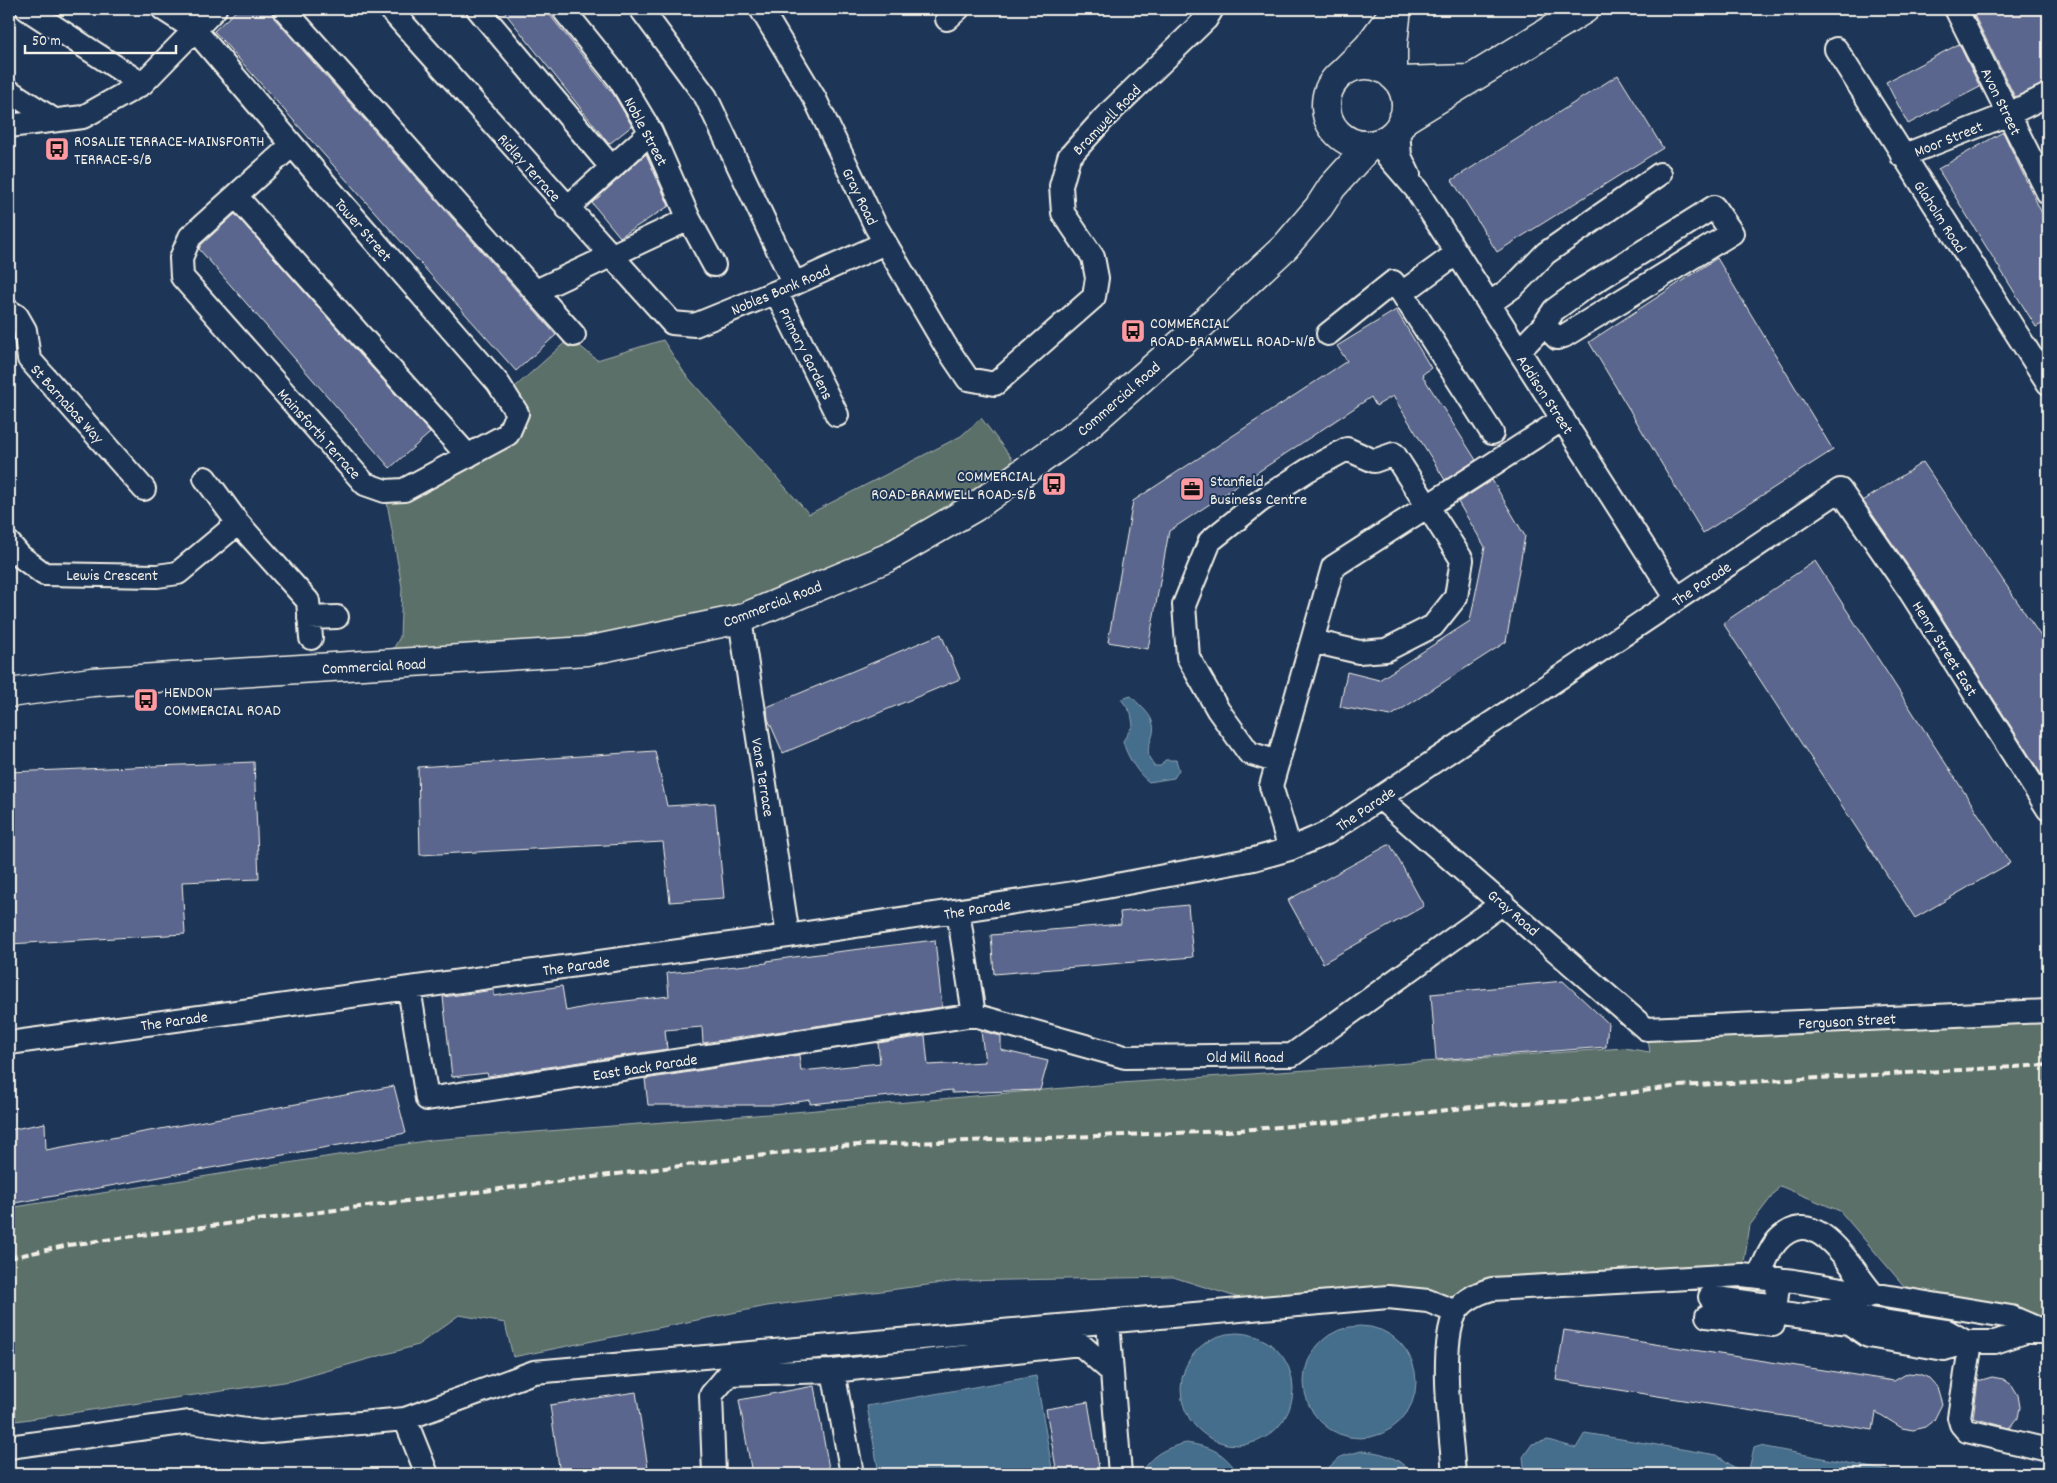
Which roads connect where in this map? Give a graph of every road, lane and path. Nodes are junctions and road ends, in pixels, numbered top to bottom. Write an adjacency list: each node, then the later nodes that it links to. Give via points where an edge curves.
1 (27, 9): 19 (street)
2 (163, 9): 14 (street, Tower Street)
3 (215, 9): 14 (street)
4 (284, 9): 42 (street)
5 (390, 9): 35 (street, Ridley Terrace)
6 (478, 9): 30 (street)
7 (564, 9): 26 (street, Noble Street, via 620,80)
8 (640, 9): 41 (street, Primary Gardens, via 706,97)
9 (762, 9): 37 (street, Gray Road, via 815,99)
10 (1212, 9): 51 (street, Bramwell Road, via 1206,19 1104,118 1069,157 1061,186 1063,213 1093,257 1097,278 1094,297 996,384)
11 (1397, 9): 16 (main road, via 1368,47); 17 (main road, via 1393,44)
12 (1583, 9): 18 (main road, Commercial Road)
13 (1956, 9): 22 (street, Avon Street)
14 (194, 29): 19 (street); 28 (street, Tower Street)
15 (1836, 49): 29 (street, Glaholm Road)
16 (1338, 76): 17 (main road, via 1359,66 1383,69); 23 (main road, via 1327,95)
17 (1396, 79): 18 (main road); 27 (main road, via 1405,96 1406,108)
18 (1468, 79): 27 (main road, Commercial Road)
19 (142, 84): 24 (street, via 83,117)
20 (9, 91): 24 (street)
21 (2048, 95): 22 (street, Moor Street)
22 (2009, 114): 29 (street, Moor Street); 33 (street, Avon Street)
23 (1328, 118): 27 (main road, via 1344,139 1356,144); 32 (main road, Commercial Road, via 1335,155)
24 (54, 120): 25 (street)
25 (9, 126)
26 (651, 132): 30 (street); 36 (street, Noble Street)
27 (1387, 134): 32 (main road, Commercial Road); 38 (street, Addison Street, via 1416,189)
28 (292, 145): 34 (street); 56 (street, Tower Street, via 498,383 517,413)
29 (1902, 156): 52 (street, Glaholm Road)
30 (612, 168): 35 (street)
31 (1660, 174): 44 (street, via 1546,253 1514,286)
32 (1332, 187): 66 (main road, Commercial Road, via 1285,247 1086,427 975,507 887,558)
33 (2048, 193)
34 (236, 196): 57 (street); 57 (street, Mainsforth Terrace, via 190,237 181,258 182,277 365,484 385,491 404,490)
35 (567, 208): 39 (street, Ridley Terrace)
36 (689, 219): 39 (street); 40 (street, Noble Street)
37 (885, 243): 41 (street, Nobles Bank Road); 51 (street, Gray Road)
38 (1456, 253): 43 (street); 44 (street, Addison Street)
39 (610, 256): 42 (street); 46 (street, Ridley Terrace)
40 (714, 265)
41 (785, 288): 46 (street, Nobles Bank Road, via 695,325); 53 (street, Primary Gardens)
42 (536, 291): 49 (street)
43 (1402, 294): 48 (street, via 1393,282); 55 (street)
44 (1489, 304): 50 (street, Addison Street)
45 (9, 311): 59 (street, St Barnabas Way, via 18,316 25,330 29,359)
46 (672, 322)
47 (1544, 325): 47 (street, via 1554,310 1580,291 1714,206 1732,233 1564,336 1557,338); 50 (street)
48 (1328, 334)
49 (574, 335)
50 (1519, 351): 54 (street, Addison Street)
51 (968, 379)
52 (2048, 383)
53 (837, 414)
54 (1563, 419): 61 (street); 64 (street, Addison Street)
55 (1492, 433)
56 (508, 434): 57 (street, Mainsforth Terrace)
57 (468, 456)
58 (205, 478): 62 (street)
59 (144, 489)
60 (1840, 490): 64 (street, The Parade); 71 (street, Henry Street East, via 1911,593)
61 (1428, 506): 67 (street, via 1333,567); 67 (street, via 1462,560 1456,597 1432,626 1386,650 1359,652); 69 (street, via 1394,454 1374,462 1347,449 1260,501 1210,541 1184,605 1188,657 1218,710 1249,753)
62 (238, 523): 63 (street, Lewis Crescent, via 178,573 157,576 44,574); 65 (street, via 308,601 310,628)
63 (9, 543)
64 (1677, 599): 70 (street, The Parade)
65 (337, 617)
66 (740, 618): 68 (main road, Commercial Road, via 587,650 520,657 92,682); 75 (street, Vane Terrace)
67 (1312, 641): 69 (street)
68 (10, 694)
69 (1278, 762): 72 (street, via 1271,786)
70 (1380, 798): 72 (street, The Parade, via 1327,834); 73 (street, Gray Road)
71 (2048, 809)
72 (1290, 849): 74 (street, The Parade, via 1254,859 1074,893)
73 (1503, 903): 78 (street, Old Mill Road, via 1292,1055 1125,1057); 79 (street, Gray Road)
74 (958, 911): 75 (street, The Parade); 78 (street)
75 (788, 936): 76 (street, The Parade)
76 (409, 988): 78 (street, East Back Parade, via 427,1099); 80 (street, The Parade)
77 (2048, 1011): 79 (street, Ferguson Street)
78 (974, 1015)
79 (1646, 1028)
80 (9, 1043)
81 (1769, 1278): 82 (street); 82 (street, via 1777,1241 1800,1229 1813,1230 1833,1242); 84 (street); 85 (street, via 1742,1275 1492,1289 1476,1293)
82 (1873, 1294): 86 (street, via 1834,1309); 88 (street, via 2011,1317)
83 (1708, 1307): 84 (street)
84 (1775, 1309): 86 (street)
85 (1456, 1312): 87 (street, via 1428,1301 1388,1297); 99 (street, via 1447,1350)
86 (1799, 1316): 89 (street, via 1848,1322 1870,1318 1947,1331)
87 (1108, 1322): 91 (street); 92 (street, via 534,1372)
88 (2048, 1333): 89 (street, via 2025,1332 1996,1342)
89 (1969, 1342): 94 (street, via 1959,1417 1964,1428)
90 (833, 1370): 91 (street, via 1080,1344); 96 (street, via 729,1374 711,1395); 97 (street)
91 (1112, 1372): 98 (street)
92 (405, 1419): 93 (street, via 261,1432 190,1422); 95 (street)
93 (9, 1447)
94 (2048, 1450)
95 (427, 1474)
96 (714, 1474)
97 (852, 1474)
98 (1120, 1474)
99 (1454, 1474)

